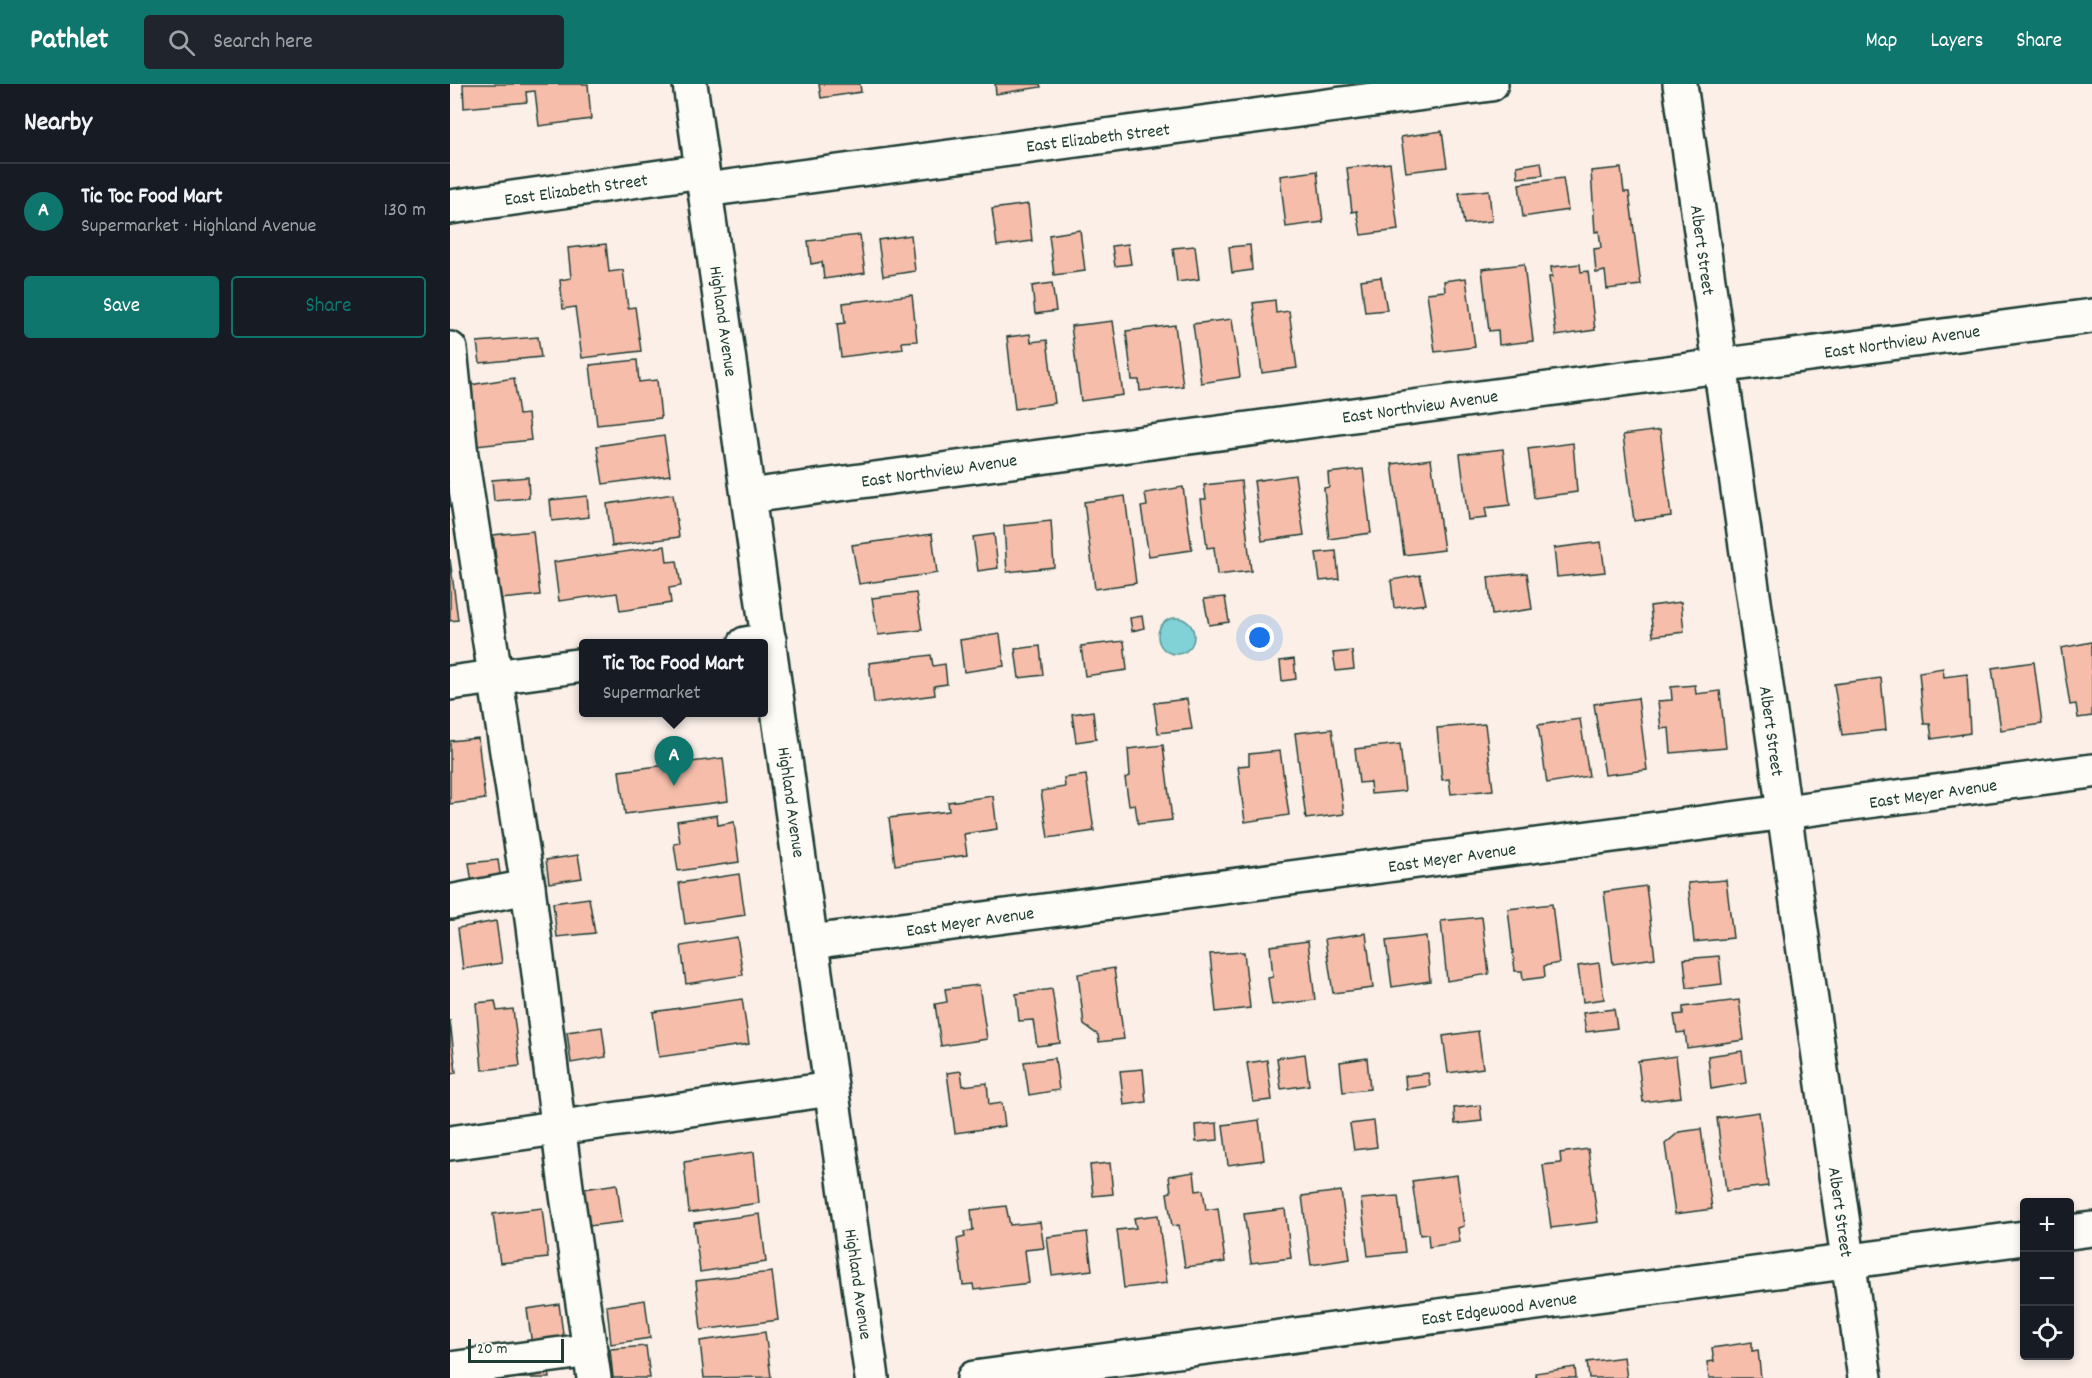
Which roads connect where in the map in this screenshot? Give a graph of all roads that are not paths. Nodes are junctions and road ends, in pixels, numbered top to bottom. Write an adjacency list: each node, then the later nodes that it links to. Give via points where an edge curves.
1 (690, 84): 4 (street, Highland Avenue)
2 (1491, 84): 4 (street, East Elizabeth Street)
3 (1680, 84): 8 (street, Albert Street)
4 (703, 180): 5 (street, East Elizabeth Street); 10 (street, Highland Avenue)
5 (450, 207)
6 (2092, 316): 8 (street, East Northview Avenue)
7 (450, 349): 9 (street)
8 (1719, 366): 10 (street, East Northview Avenue); 17 (street, Albert Street)
9 (456, 457): 13 (street)
10 (749, 496): 11 (street, Highland Avenue)
11 (757, 639)
12 (579, 666): 13 (street)
13 (496, 677): 14 (street); 18 (street)
14 (450, 683)
15 (768, 703): 20 (street, Highland Avenue)
16 (2092, 771): 17 (street, East Meyer Avenue)
17 (1784, 812): 20 (street, East Meyer Avenue); 27 (street, Albert Street)
18 (528, 887): 19 (street); 22 (street)
19 (450, 902)
20 (811, 942): 21 (street, Highland Avenue)
21 (831, 1089): 22 (street); 30 (street, Highland Avenue)
22 (558, 1126): 23 (street); 28 (street)
23 (450, 1143)
24 (2092, 1229): 25 (street)
25 (2074, 1231)
26 (2020, 1239): 27 (street, East Edgewood Avenue)
27 (1848, 1261): 31 (street, East Edgewood Avenue); 32 (street, Albert Street)
28 (593, 1364): 29 (street)
29 (450, 1369)
30 (872, 1378)
31 (974, 1378)
32 (1865, 1378)

